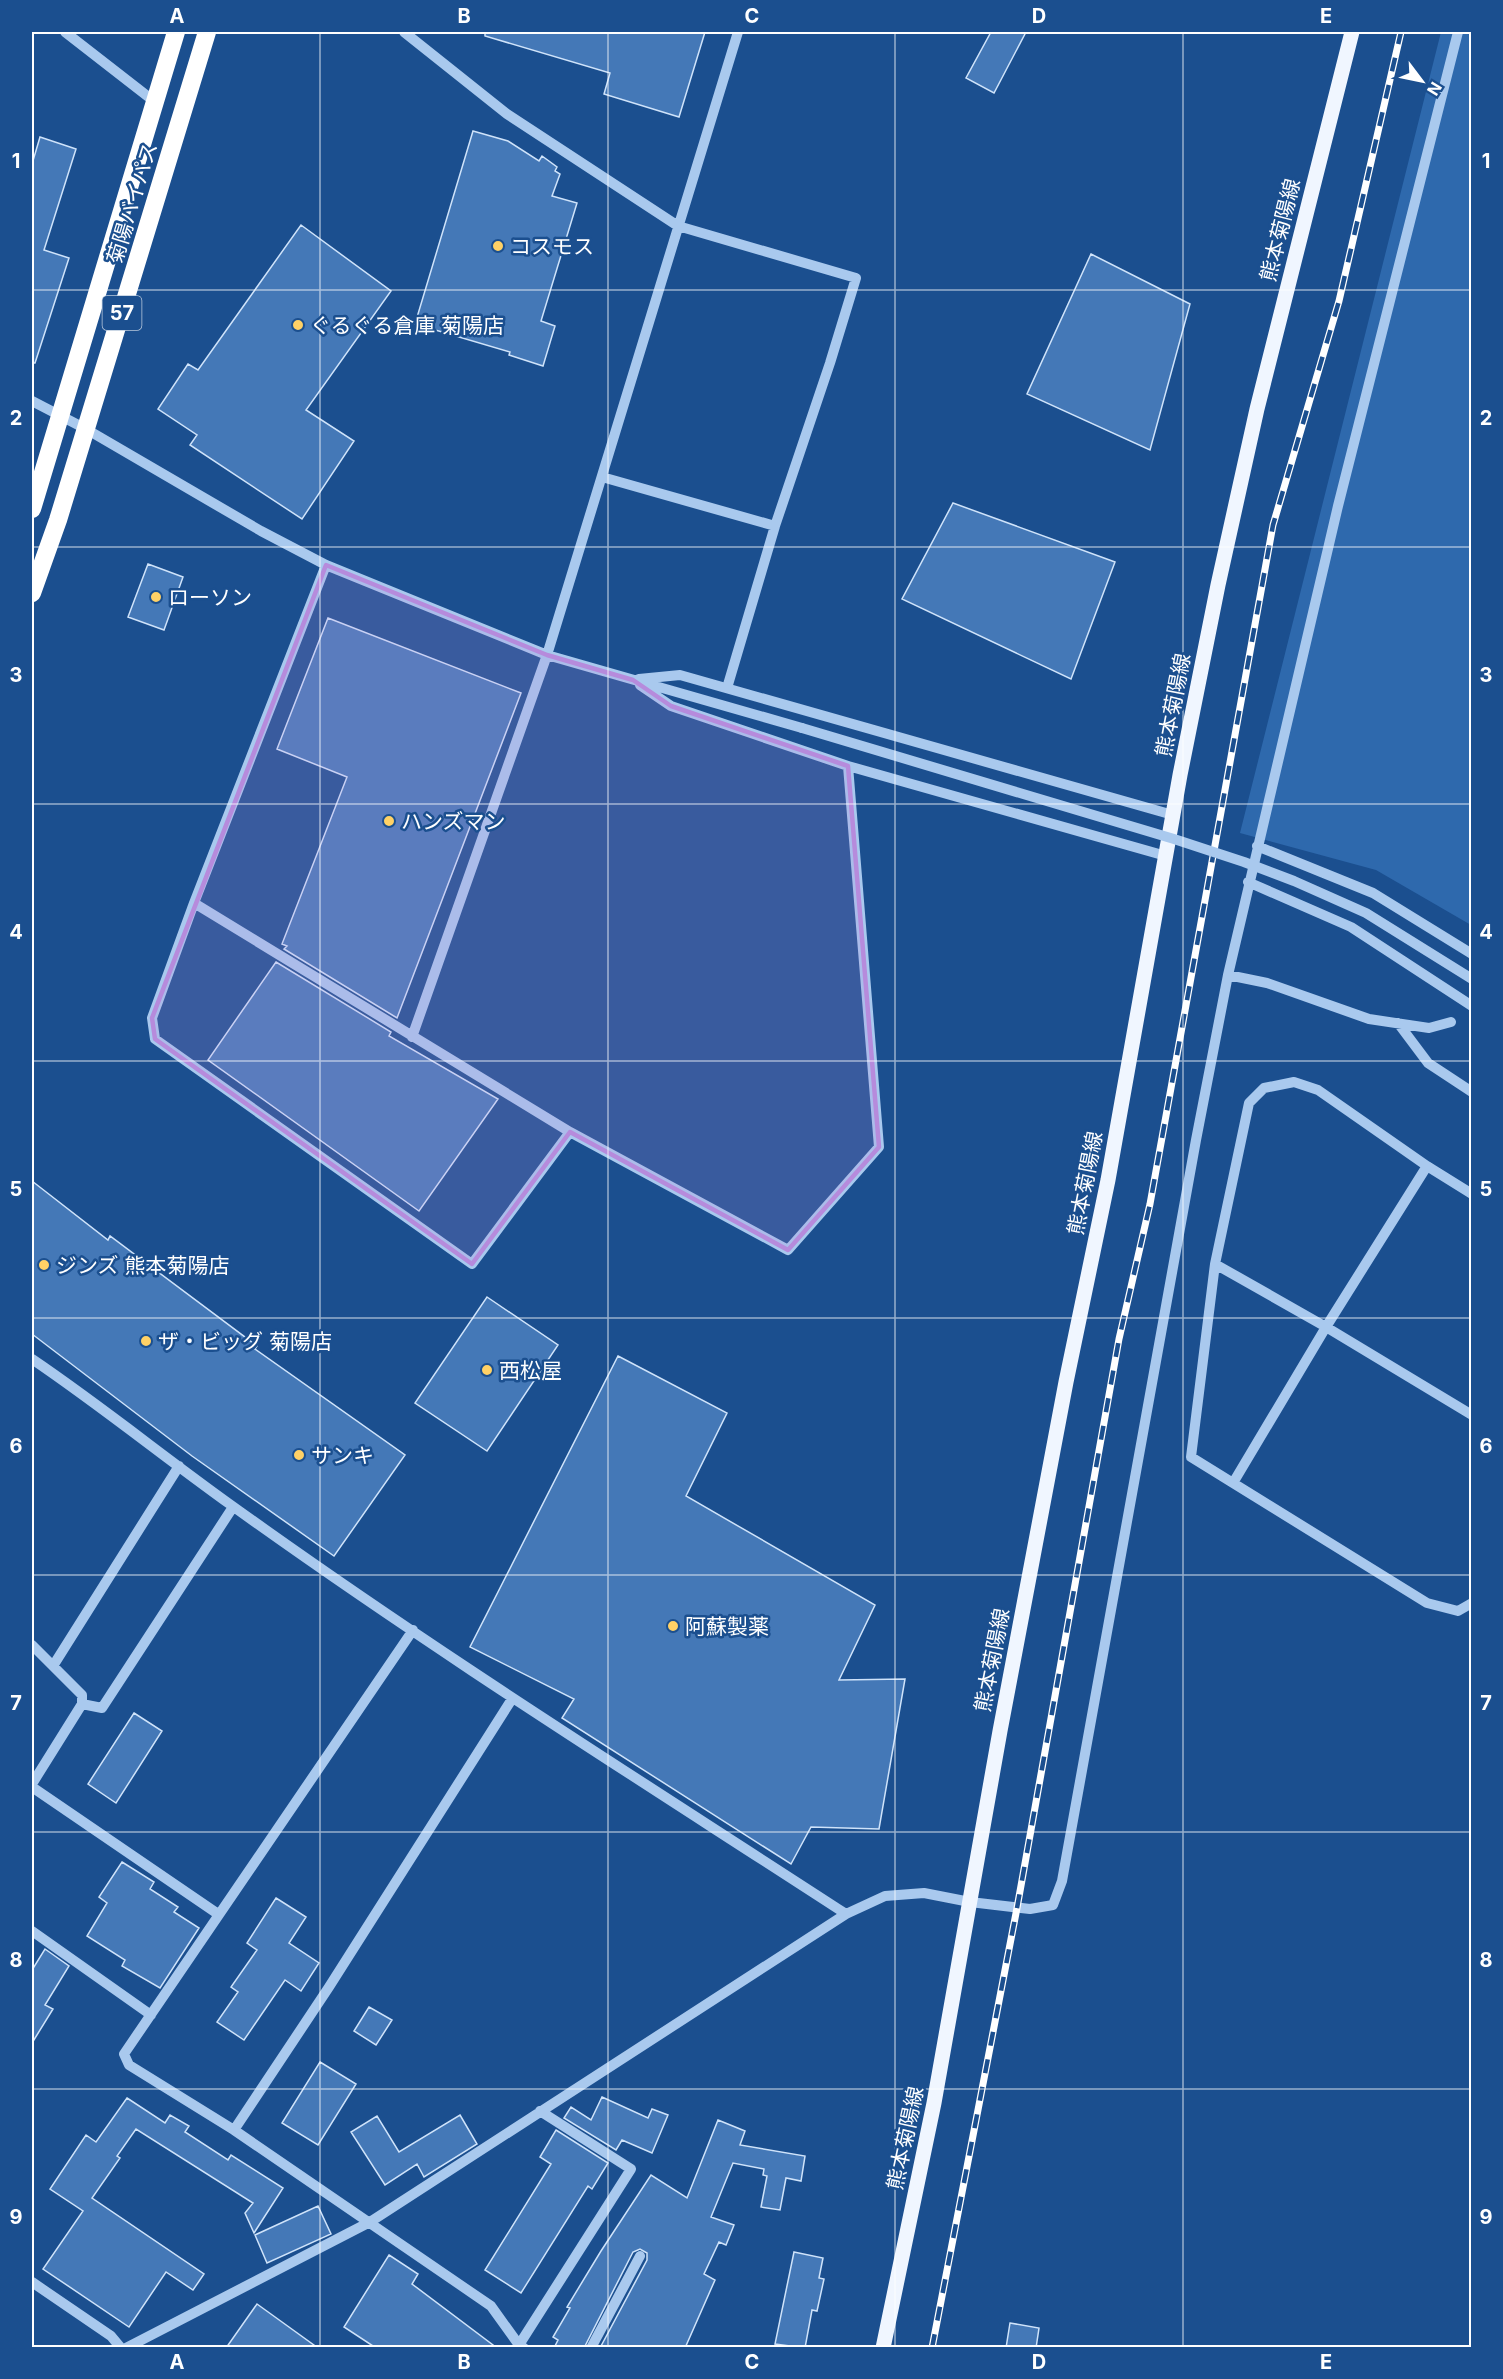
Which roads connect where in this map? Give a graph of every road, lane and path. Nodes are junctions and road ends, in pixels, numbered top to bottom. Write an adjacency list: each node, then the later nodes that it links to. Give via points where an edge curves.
1 (65, 32): 8 (street)
2 (176, 32): 8 (highway, 菊陽バイパス / 57)
3 (207, 32): 12 (highway, 菊陽バイパス / 57)
4 (404, 32): 9 (street, via 507,114)
5 (738, 32): 9 (street)
6 (1352, 32): 22 (main road, 熊本菊陽線, via 1257,409)
7 (1458, 32): 23 (street)
8 (155, 102): 11 (highway, 菊陽バイパス / 57)
9 (678, 226): 13 (street); 15 (street, via 856,278)
10 (32, 401): 11 (street)
11 (61, 415): 12 (street); 14 (highway, 菊陽バイパス / 57)
12 (86, 429): 16 (street); 17 (highway, 菊陽バイパス / 57)
13 (602, 477): 15 (street); 18 (street)
14 (32, 509)
15 (775, 526): 20 (street)
16 (326, 565): 18 (street); 26 (street)
17 (32, 593)
18 (547, 655): 19 (street); 33 (street)
19 (633, 680): 20 (street, via 680,675); 21 (street, via 671,706); 29 (street, bridge, via 1174,839 1264,870 1366,913)
20 (727, 688): 22 (street)
21 (848, 766): 24 (street); 35 (street, via 879,1147 788,1250)
22 (1173, 815): 24 (main road, 熊本菊陽線)
23 (1257, 846): 25 (street); 27 (street, via 1372,893)
24 (1166, 856): 52 (main road, 熊本菊陽線)
25 (1248, 882): 28 (street); 30 (street, via 1352,927)
26 (194, 903): 33 (street); 35 (street, via 152,1018 155,1039 472,1264)
27 (1472, 954)
28 (1228, 975): 32 (street, via 1267,983 1369,1019); 52 (street, via 1062,1881 1053,1905 1030,1909)
29 (1472, 979)
30 (1472, 1006)
31 (1451, 1022): 32 (street, via 1429,1028)
32 (1398, 1023): 34 (street, via 1428,1063)
33 (412, 1037): 35 (street)
34 (1472, 1092)
35 (570, 1132)
36 (1427, 1166): 37 (street); 38 (street, via 1318,1090 1294,1082 1264,1088 1249,1103); 39 (street)
37 (1472, 1194)
38 (1215, 1264): 39 (street); 43 (street, via 1191,1457)
39 (1326, 1327): 41 (street); 43 (street)
40 (32, 1359): 42 (street)
41 (1472, 1415)
42 (179, 1466): 44 (street); 48 (street)
43 (1233, 1483): 45 (street, via 1427,1603 1458,1611)
44 (233, 1507): 46 (street); 50 (street, via 102,1708)
45 (1472, 1603)
46 (413, 1630): 49 (street); 53 (street)
47 (32, 1645): 48 (street)
48 (53, 1666): 50 (street, via 82,1695)
49 (512, 1699): 54 (street); 58 (street)
50 (82, 1704): 51 (street)
51 (32, 1785): 53 (street)
52 (970, 1902): 54 (street, via 924,1893 885,1896); 66 (main road, 熊本菊陽線, via 934,2103)
53 (218, 1914): 56 (street)
54 (846, 1914): 57 (street)
55 (32, 1930): 56 (street)
56 (151, 2015): 58 (street, via 124,2054 129,2065)
57 (540, 2111): 59 (street); 62 (street, via 631,2169)
58 (234, 2130): 59 (street)
59 (370, 2222): 62 (street, via 491,2306); 64 (street)
60 (640, 2256): 65 (street)
61 (32, 2282): 63 (street, via 111,2336)
62 (522, 2346)
63 (121, 2348)
64 (126, 2348)
65 (591, 2348)
66 (883, 2348)

